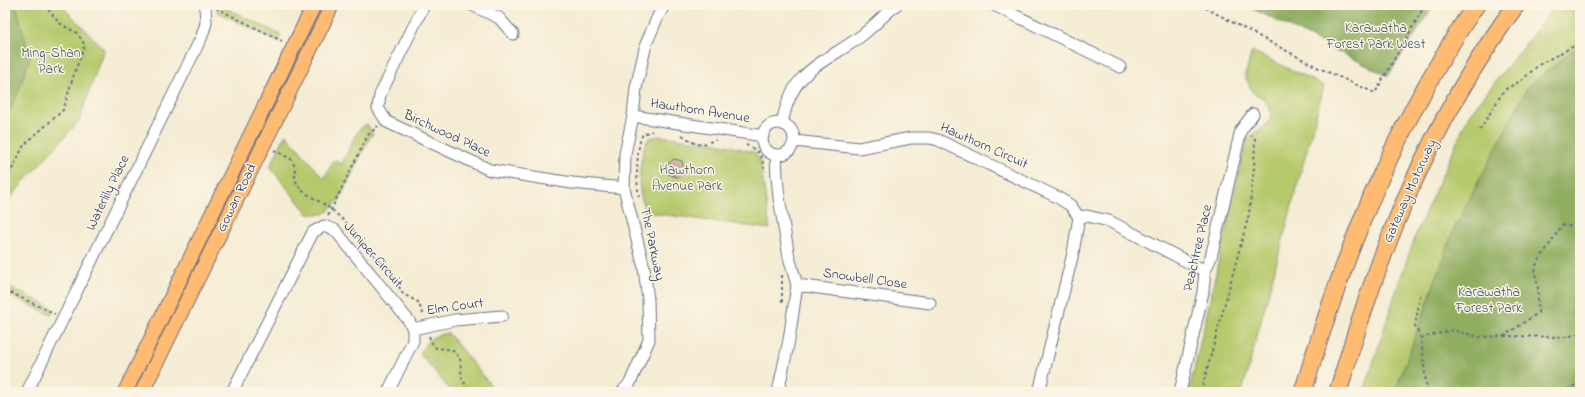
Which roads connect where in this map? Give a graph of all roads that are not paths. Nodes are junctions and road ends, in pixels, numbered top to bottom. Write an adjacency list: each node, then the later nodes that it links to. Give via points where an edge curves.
1 (314, 5): 27 (main road, Gowan Road)
2 (332, 5): 28 (main road, Gowan Road)
3 (424, 5): 19 (street, Birchwood Place, via 380,95 378,108 387,122 490,170)
4 (472, 5): 11 (street, via 499,18)
5 (665, 5): 14 (street, The Parkway, via 646,44 636,88)
6 (896, 5): 15 (street, via 862,35 807,72 789,97)
7 (994, 5): 12 (street)
8 (1476, 5): 35 (highway, via 1438,64 1379,178 1333,295)
9 (1516, 5): 36 (highway, Gateway Motorway, via 1454,101 1403,201 1365,301)
10 (210, 7): 26 (street, Waterlily Place, via 202,36)
11 (513, 34)
12 (1120, 66)
13 (1253, 114): 21 (street, Peachtree Place, via 1241,130 1211,257)
14 (633, 116): 16 (street, Hawthorn Avenue); 19 (street, The Parkway, via 625,154)
15 (782, 124): 16 (street, via 770,126); 17 (street, via 791,130)
16 (763, 136): 18 (street, via 765,148)
17 (794, 141): 18 (street, via 788,152); 20 (street, Hawthorn Circuit, via 859,148 911,138 938,140 1057,197 1070,205)
18 (776, 155): 22 (street, via 779,198 789,257)
19 (624, 188): 31 (street, The Parkway, via 644,268 649,340 630,383)
20 (1079, 217): 21 (street, via 1087,216 1109,221); 33 (street, via 1073,253)
21 (1205, 271): 34 (street, Peachtree Place, via 1203,292)
22 (797, 285): 23 (street, Snowbell Close); 32 (street)
23 (930, 303)
24 (502, 316): 25 (street, Elm Court, via 455,320)
25 (413, 328): 29 (street, Juniper Circuit, via 335,230 324,226 312,232); 30 (street, via 413,341)
26 (27, 392)
27 (125, 392)
28 (142, 392)
29 (232, 392)
30 (388, 392)
31 (622, 392)
32 (778, 392)
33 (1039, 392)
34 (1180, 392)
35 (1303, 392)
36 (1338, 392)

